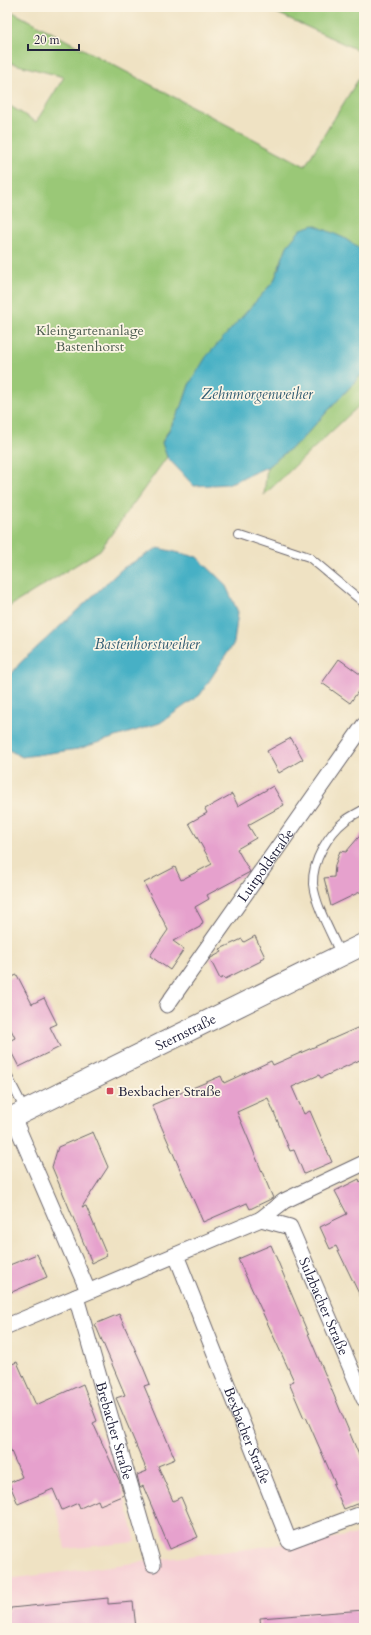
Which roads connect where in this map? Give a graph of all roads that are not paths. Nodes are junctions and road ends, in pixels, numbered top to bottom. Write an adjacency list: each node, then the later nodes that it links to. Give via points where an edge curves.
1 (238, 534): 2 (lane, via 308,557)
2 (364, 603)
3 (364, 725): 7 (street, Luitpoldstraße)
4 (364, 809): 6 (lane, via 345,820 327,841 316,863 313,884 322,913)
5 (364, 944): 6 (main road, Sternstraße)
6 (342, 955): 9 (main road, Sternstraße)
7 (167, 1005)
8 (7, 1075): 9 (lane)
9 (15, 1116): 13 (street, Brebacher Straße)
10 (364, 1163): 11 (street, via 284,1201)
11 (261, 1218): 12 (street); 15 (street, Sulzbacher Straße, via 290,1227)
12 (176, 1255): 13 (street); 16 (street, Bexbacher Straße, via 289,1541)
13 (82, 1294): 14 (street); 17 (street, Brebacher Straße)
14 (7, 1326)
15 (364, 1399)
16 (364, 1513)
17 (153, 1564)

